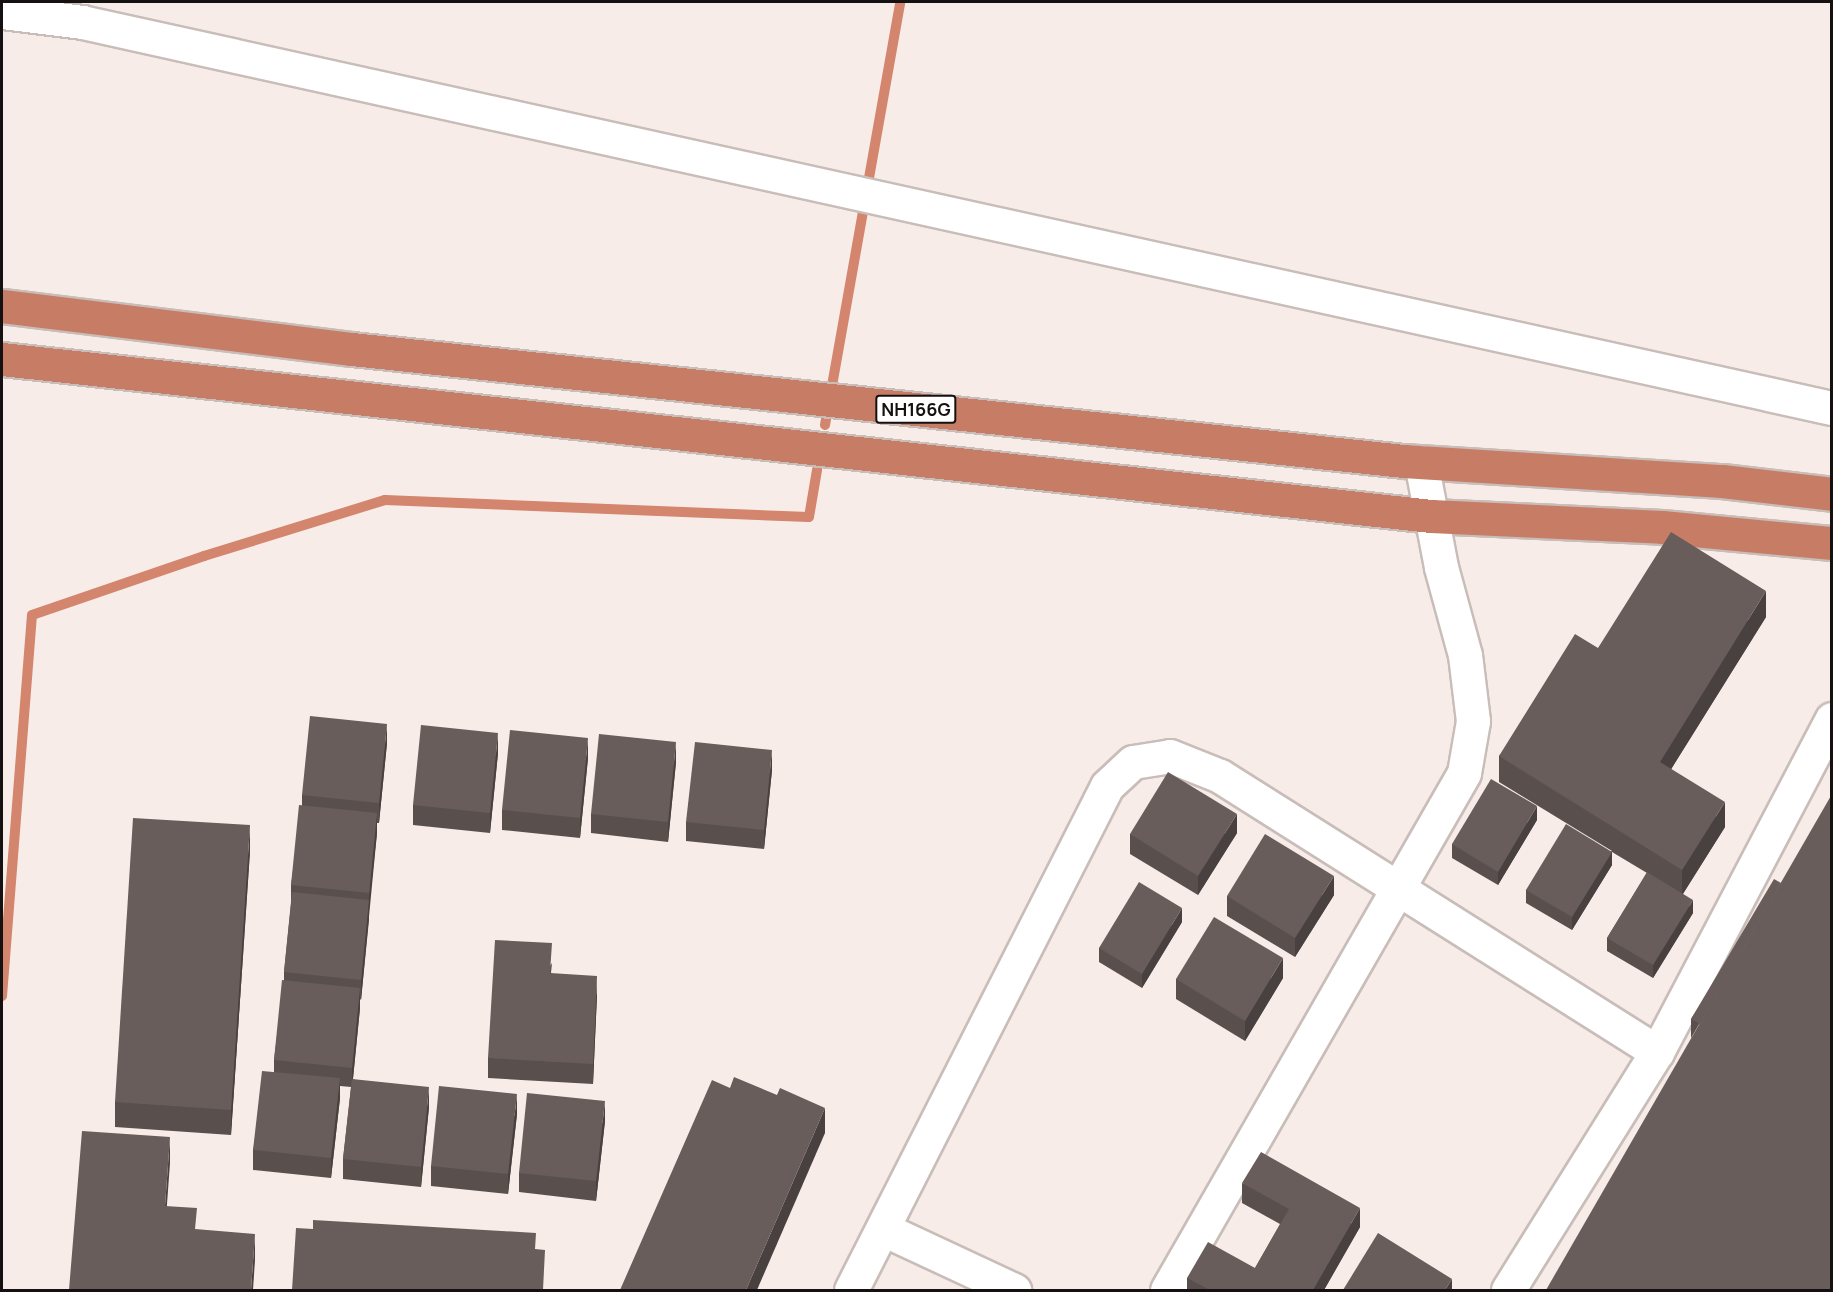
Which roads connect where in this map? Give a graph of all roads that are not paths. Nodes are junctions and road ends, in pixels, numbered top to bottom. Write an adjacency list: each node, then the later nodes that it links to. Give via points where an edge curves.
1 (2, 12): 4 (street, via 105,27)
2 (2, 306): 5 (highway, NH166G, via 352,349)
3 (2, 359): 7 (highway, NH166G)
4 (1832, 408)
5 (1421, 462): 6 (highway, NH166G, via 1722,481); 7 (street)
6 (1832, 494)
7 (1431, 516): 8 (highway, NH166G, via 1662,527); 10 (street, via 1465,655 1473,721 1464,773)
8 (1832, 543)
9 (1832, 719): 11 (street)
10 (1398, 892): 11 (street); 12 (street, via 1220,776 1170,756 1133,762 1107,786); 15 (street)
11 (1657, 1052): 16 (street)
12 (883, 1229): 13 (street); 14 (street)
13 (851, 1290)
14 (1014, 1290)
15 (1167, 1290)
16 (1508, 1290)

